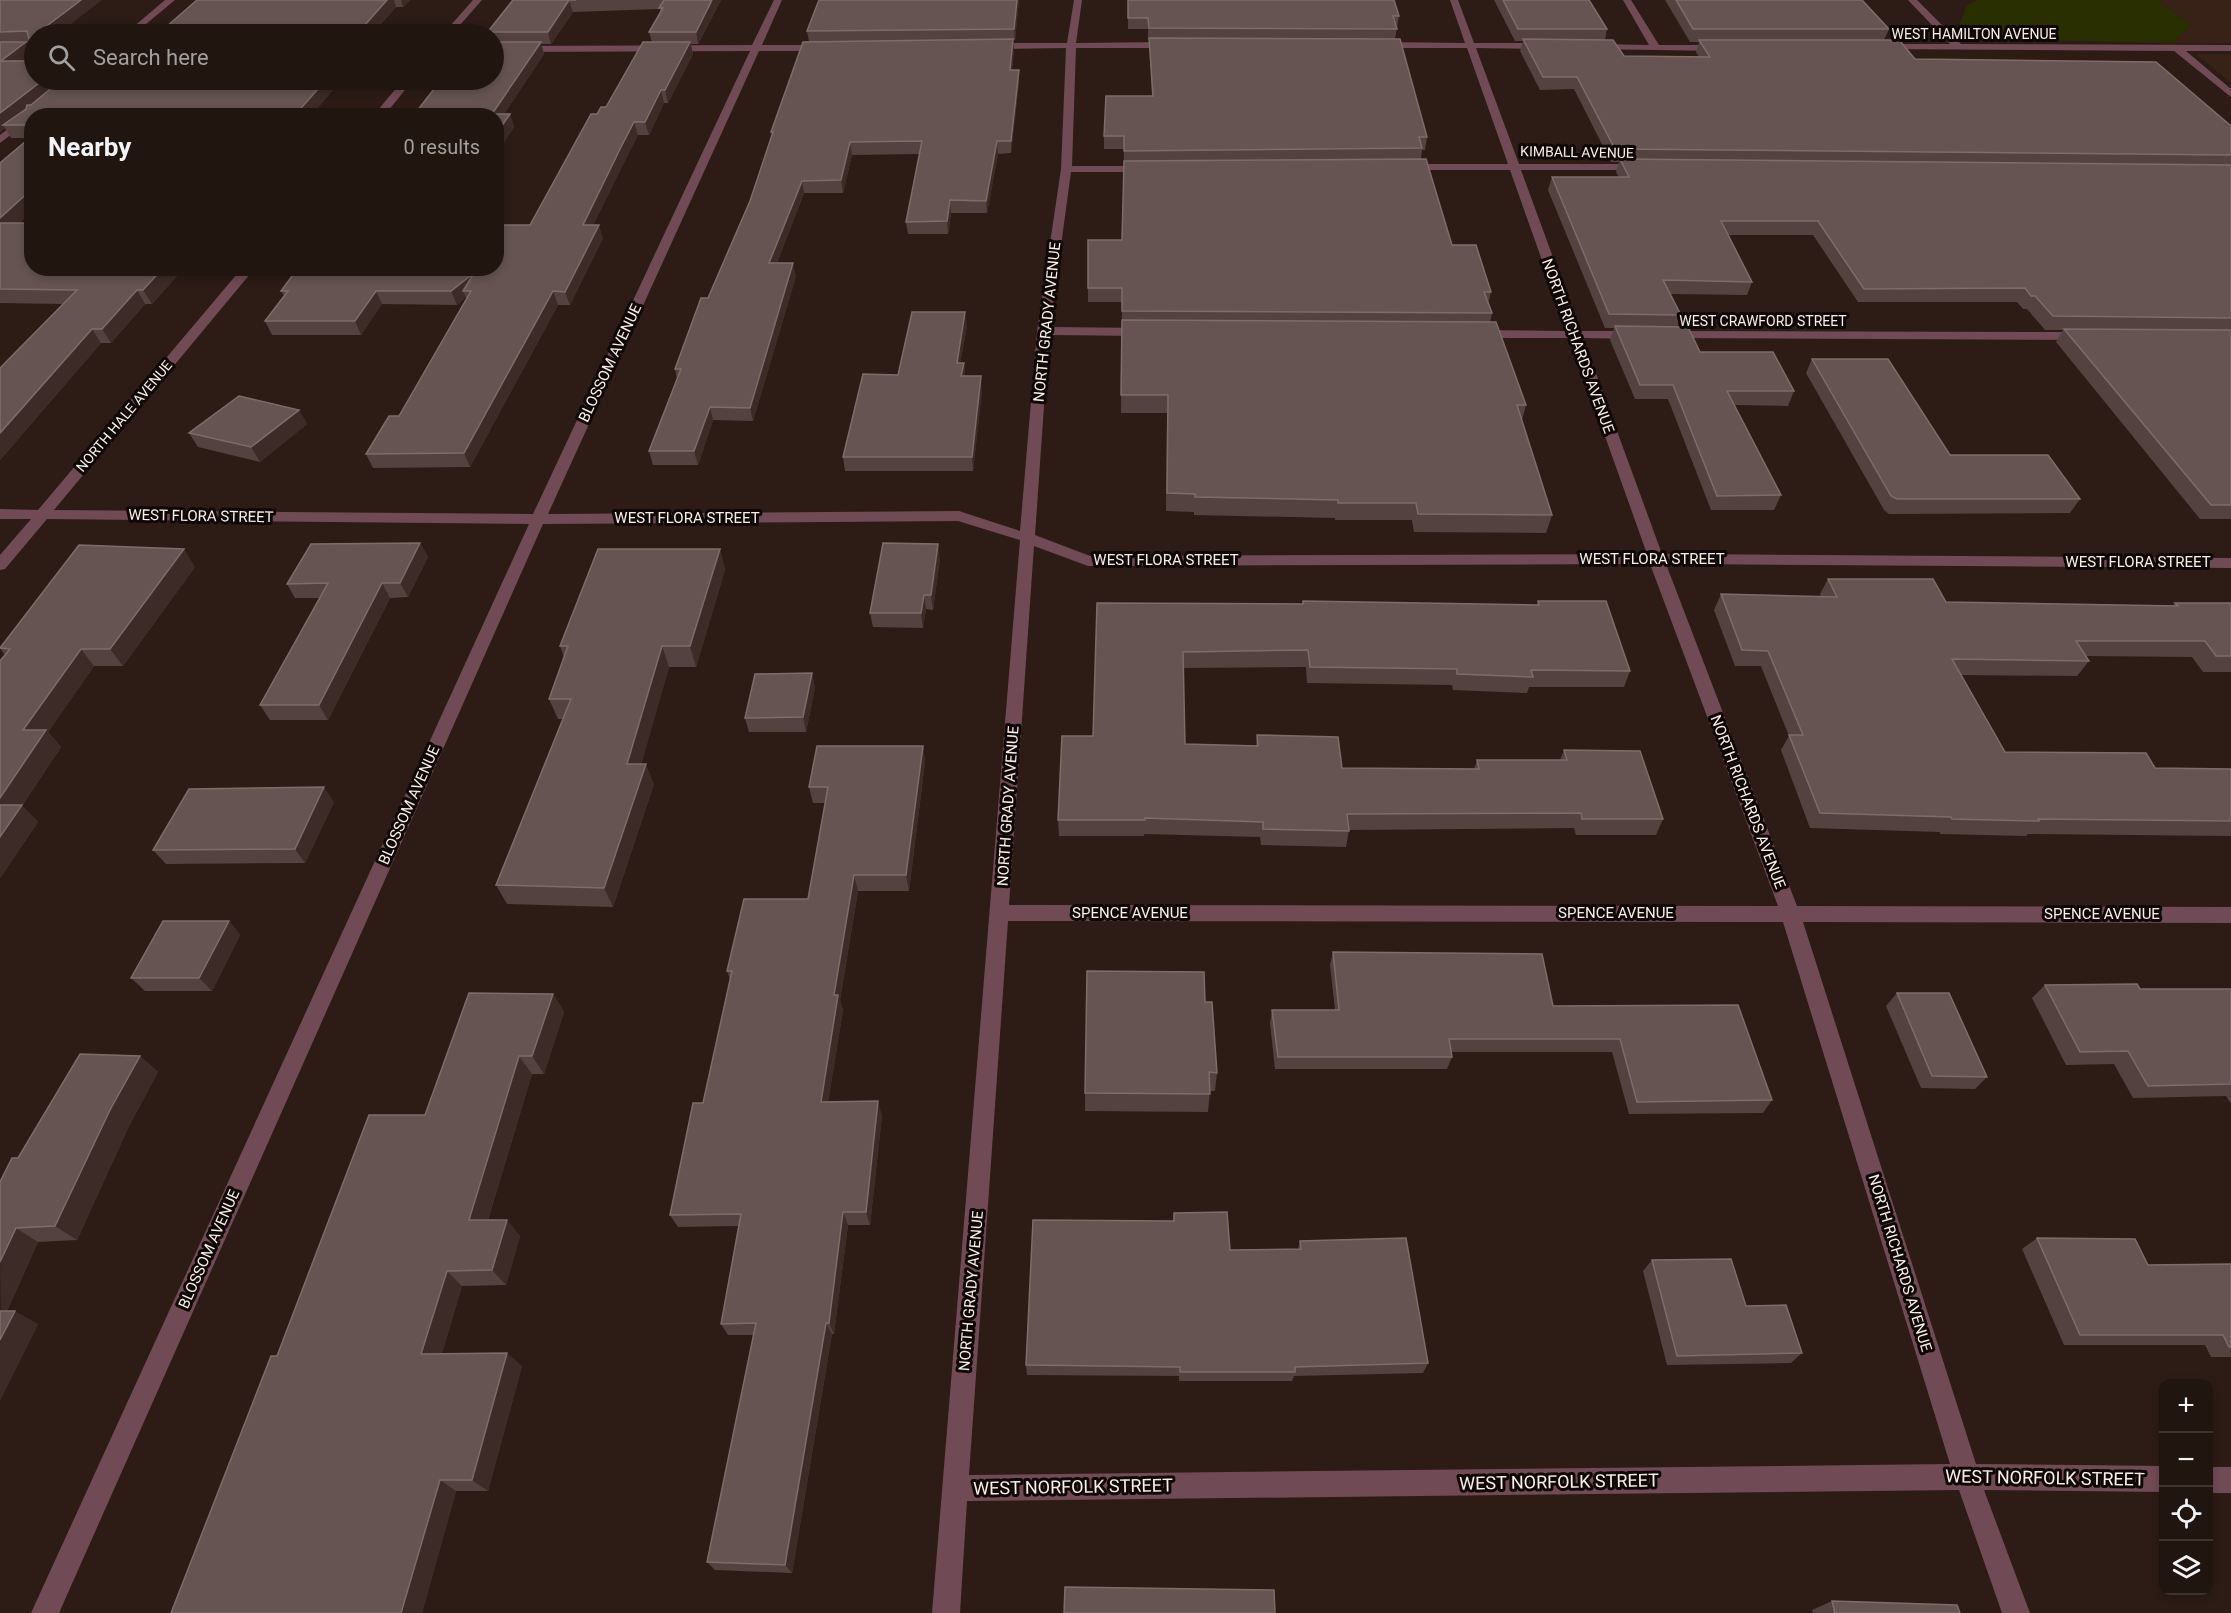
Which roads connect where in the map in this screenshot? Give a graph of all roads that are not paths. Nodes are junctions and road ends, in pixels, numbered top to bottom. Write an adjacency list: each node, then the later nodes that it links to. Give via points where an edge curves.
1 (171, 0): 8 (street)
2 (478, 0): 9 (street)
3 (777, 0): 27 (street, BLOSSOM AVENUE)
4 (1078, 0): 10 (street, NORTH GRADY AVENUE)
5 (1454, 0): 13 (street, NORTH RICHARDS AVENUE)
6 (1627, 0): 20 (street)
7 (1912, 0): 16 (street)
8 (141, 24)
9 (456, 24)
10 (1071, 45): 11 (street); 14 (street); 37 (street, NORTH GRADY AVENUE)
11 (1189, 45)
12 (1365, 45): 13 (street)
13 (1471, 45): 15 (street); 33 (street, NORTH RICHARDS AVENUE)
14 (977, 46)
15 (1552, 46)
16 (1957, 46): 18 (street, WEST HAMILTON AVENUE); 22 (street, WEST HAMILTON AVENUE)
17 (1587, 47): 20 (street)
18 (1876, 47)
19 (836, 48): 27 (street)
20 (1656, 48): 21 (street)
21 (1725, 48)
22 (2177, 48): 23 (street, WEST HAMILTON AVENUE); 29 (street)
23 (2231, 48)
24 (0, 49): 25 (street)
25 (24, 49)
26 (504, 49): 27 (street)
27 (753, 49): 46 (street, BLOSSOM AVENUE)
28 (400, 90): 30 (street)
29 (2231, 94)
30 (385, 108)
31 (24, 121): 32 (street)
32 (0, 140)
33 (1514, 166): 34 (street, KIMBALL AVENUE); 35 (street, KIMBALL AVENUE); 42 (street, NORTH RICHARDS AVENUE)
34 (1396, 167)
35 (1658, 167)
36 (1161, 168): 37 (street)
37 (1066, 169): 39 (street, NORTH GRADY AVENUE)
38 (242, 276): 45 (street, NORTH HALE AVENUE)
39 (1043, 331): 40 (street); 47 (street, NORTH GRADY AVENUE)
40 (1161, 332)
41 (1468, 334): 42 (street, WEST CRAWFORD STREET)
42 (1574, 335): 43 (street, WEST CRAWFORD STREET); 48 (street, NORTH RICHARDS AVENUE)
43 (2100, 336)
44 (0, 514): 45 (street, WEST FLORA STREET)
45 (40, 515): 46 (street, WEST FLORA STREET); 50 (street, NORTH HALE AVENUE)
46 (538, 519): 47 (street, WEST FLORA STREET, via 959,516); 59 (street, BLOSSOM AVENUE)
47 (1028, 538): 48 (street, WEST FLORA STREET, via 1088,561); 52 (street, NORTH GRADY AVENUE)
48 (1656, 559): 49 (street, WEST FLORA STREET); 51 (street, NORTH RICHARDS AVENUE)
49 (2231, 563)
50 (0, 565)
51 (1790, 913): 52 (street, SPENCE AVENUE); 53 (street, SPENCE AVENUE); 54 (street, NORTH RICHARDS AVENUE)
52 (1000, 914): 58 (street, NORTH GRADY AVENUE)
53 (2231, 915)
54 (1967, 1477): 55 (street, WEST NORFOLK STREET); 58 (street, WEST NORFOLK STREET); 61 (street, NORTH RICHARDS AVENUE)
55 (2159, 1479)
56 (2213, 1480): 57 (street)
57 (2231, 1480)
58 (955, 1488): 60 (street, NORTH GRADY AVENUE)
59 (45, 1613)
60 (946, 1613)
61 (2016, 1613)

